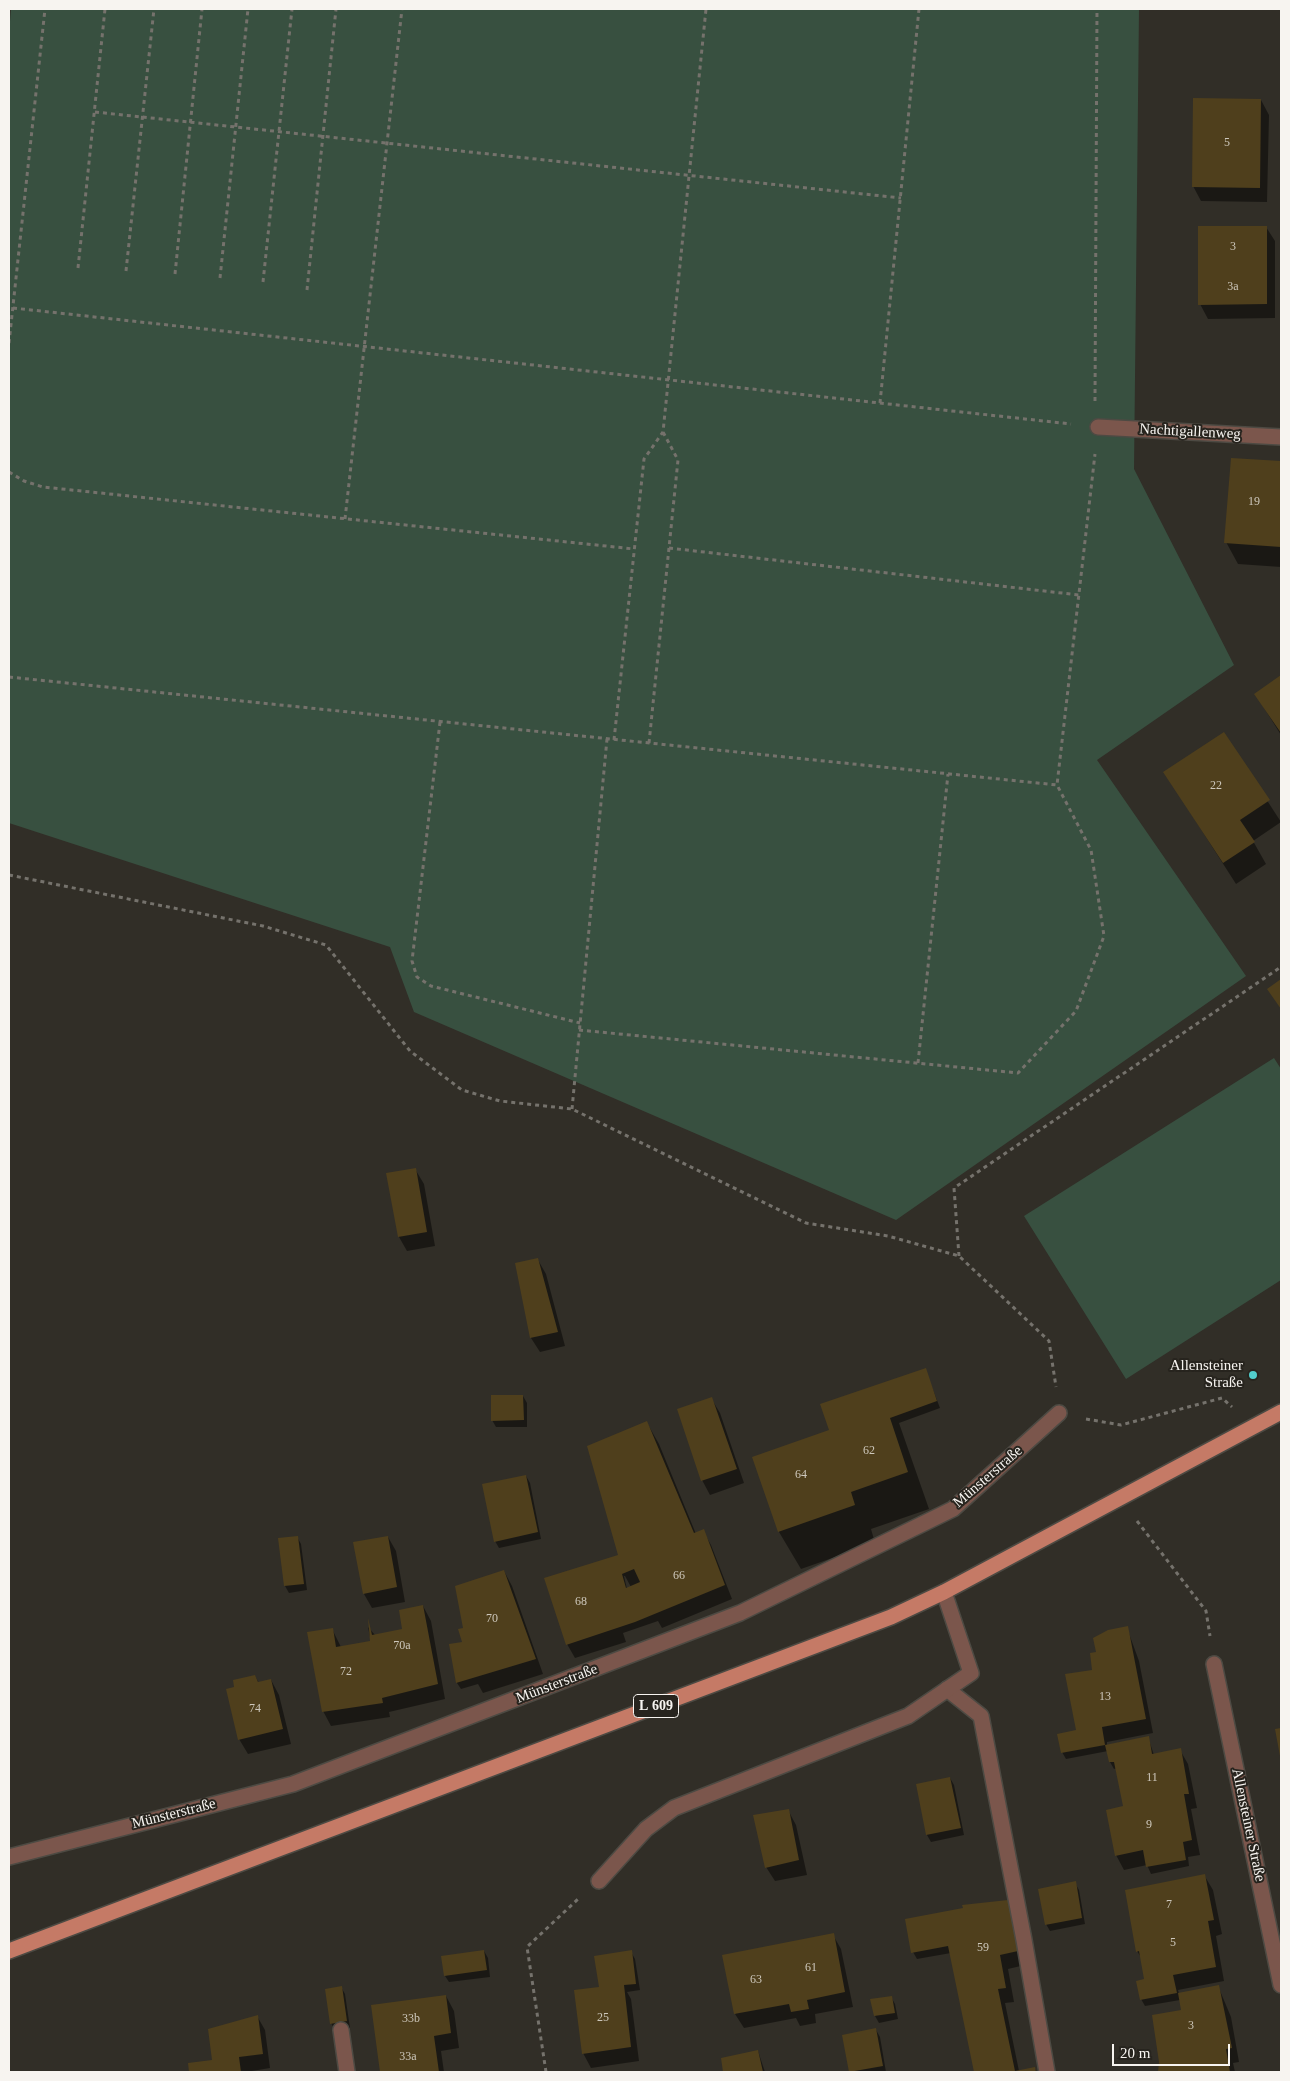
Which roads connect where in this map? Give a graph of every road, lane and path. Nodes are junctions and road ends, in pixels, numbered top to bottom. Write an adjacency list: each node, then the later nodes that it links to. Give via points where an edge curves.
1 (45, 9): 27 (path)
2 (105, 9): 12 (path)
3 (154, 9): 13 (path)
4 (202, 9): 14 (path)
5 (248, 9): 15 (path)
6 (292, 9): 16 (path)
7 (336, 9): 17 (path)
8 (402, 9): 18 (path)
9 (706, 9): 19 (path)
10 (919, 9): 20 (path)
11 (1096, 9): 32 (path, via 1094,389)
12 (94, 112): 13 (path); 21 (path)
13 (143, 117): 14 (path); 22 (path)
14 (190, 123): 15 (path); 23 (path)
15 (235, 127): 16 (path); 24 (path)
16 (279, 132): 17 (path); 25 (path)
17 (323, 136): 18 (path); 26 (path)
18 (387, 144): 19 (path); 29 (path)
19 (690, 176): 20 (path); 30 (path)
20 (900, 198): 31 (path)
21 (78, 268)
22 (126, 271)
23 (175, 274)
24 (220, 278)
25 (263, 282)
26 (307, 290)
27 (13, 308): 28 (path); 29 (path)
28 (9, 343)
29 (365, 347): 30 (path); 36 (path)
30 (669, 380): 31 (path); 33 (path)
31 (880, 403): 32 (path)
32 (1098, 427): 34 (street, Nachtigallenweg); 39 (path)
33 (663, 432): 37 (path, via 678,460); 38 (path, via 644,459)
34 (1281, 437)
35 (9, 472): 36 (path, via 43,487)
36 (345, 518): 38 (path)
37 (669, 548): 39 (path); 44 (path)
38 (634, 549): 43 (path)
39 (1079, 595): 46 (path)
40 (9, 678): 41 (path)
41 (440, 722): 42 (path); 49 (path, via 412,961 417,977 432,986)
42 (606, 739): 43 (path); 49 (path)
43 (614, 740): 44 (path)
44 (649, 743): 45 (path)
45 (948, 774): 46 (path); 51 (path)
46 (1056, 785): 51 (path, via 1092,850 1104,936 1076,1011 1018,1073)
47 (9, 876): 52 (path, via 263,926 326,945 410,1051 462,1090 500,1101)
48 (1281, 967): 53 (path, via 954,1188)
49 (580, 1023): 50 (path)
50 (579, 1030): 51 (path); 52 (path)
51 (918, 1063)
52 (572, 1109): 53 (path, via 806,1223 888,1236)
53 (959, 1256): 55 (path, via 1049,1341)
54 (1281, 1412): 56 (main road, L 609)
55 (1059, 1414): 56 (path, via 1121,1425 1222,1398); 61 (street, Münsterstraße, via 953,1509 740,1613 292,1784)
56 (1253, 1427): 57 (main road, L 609)
57 (1119, 1497): 58 (main road, L 609); 59 (path, via 1206,1611)
58 (944, 1592): 60 (street, via 971,1673); 63 (main road, L 609, via 881,1620)
59 (1214, 1664): 64 (street, Allensteiner Straße)
60 (947, 1689): 62 (street, via 908,1716 674,1808 646,1829); 68 (street, via 981,1716)
61 (9, 1857)
62 (599, 1880): 67 (path, via 527,1947)
63 (9, 1951)
64 (1281, 1985)
65 (341, 2030): 66 (street)
66 (347, 2072)
67 (546, 2072)
68 (1047, 2072)

